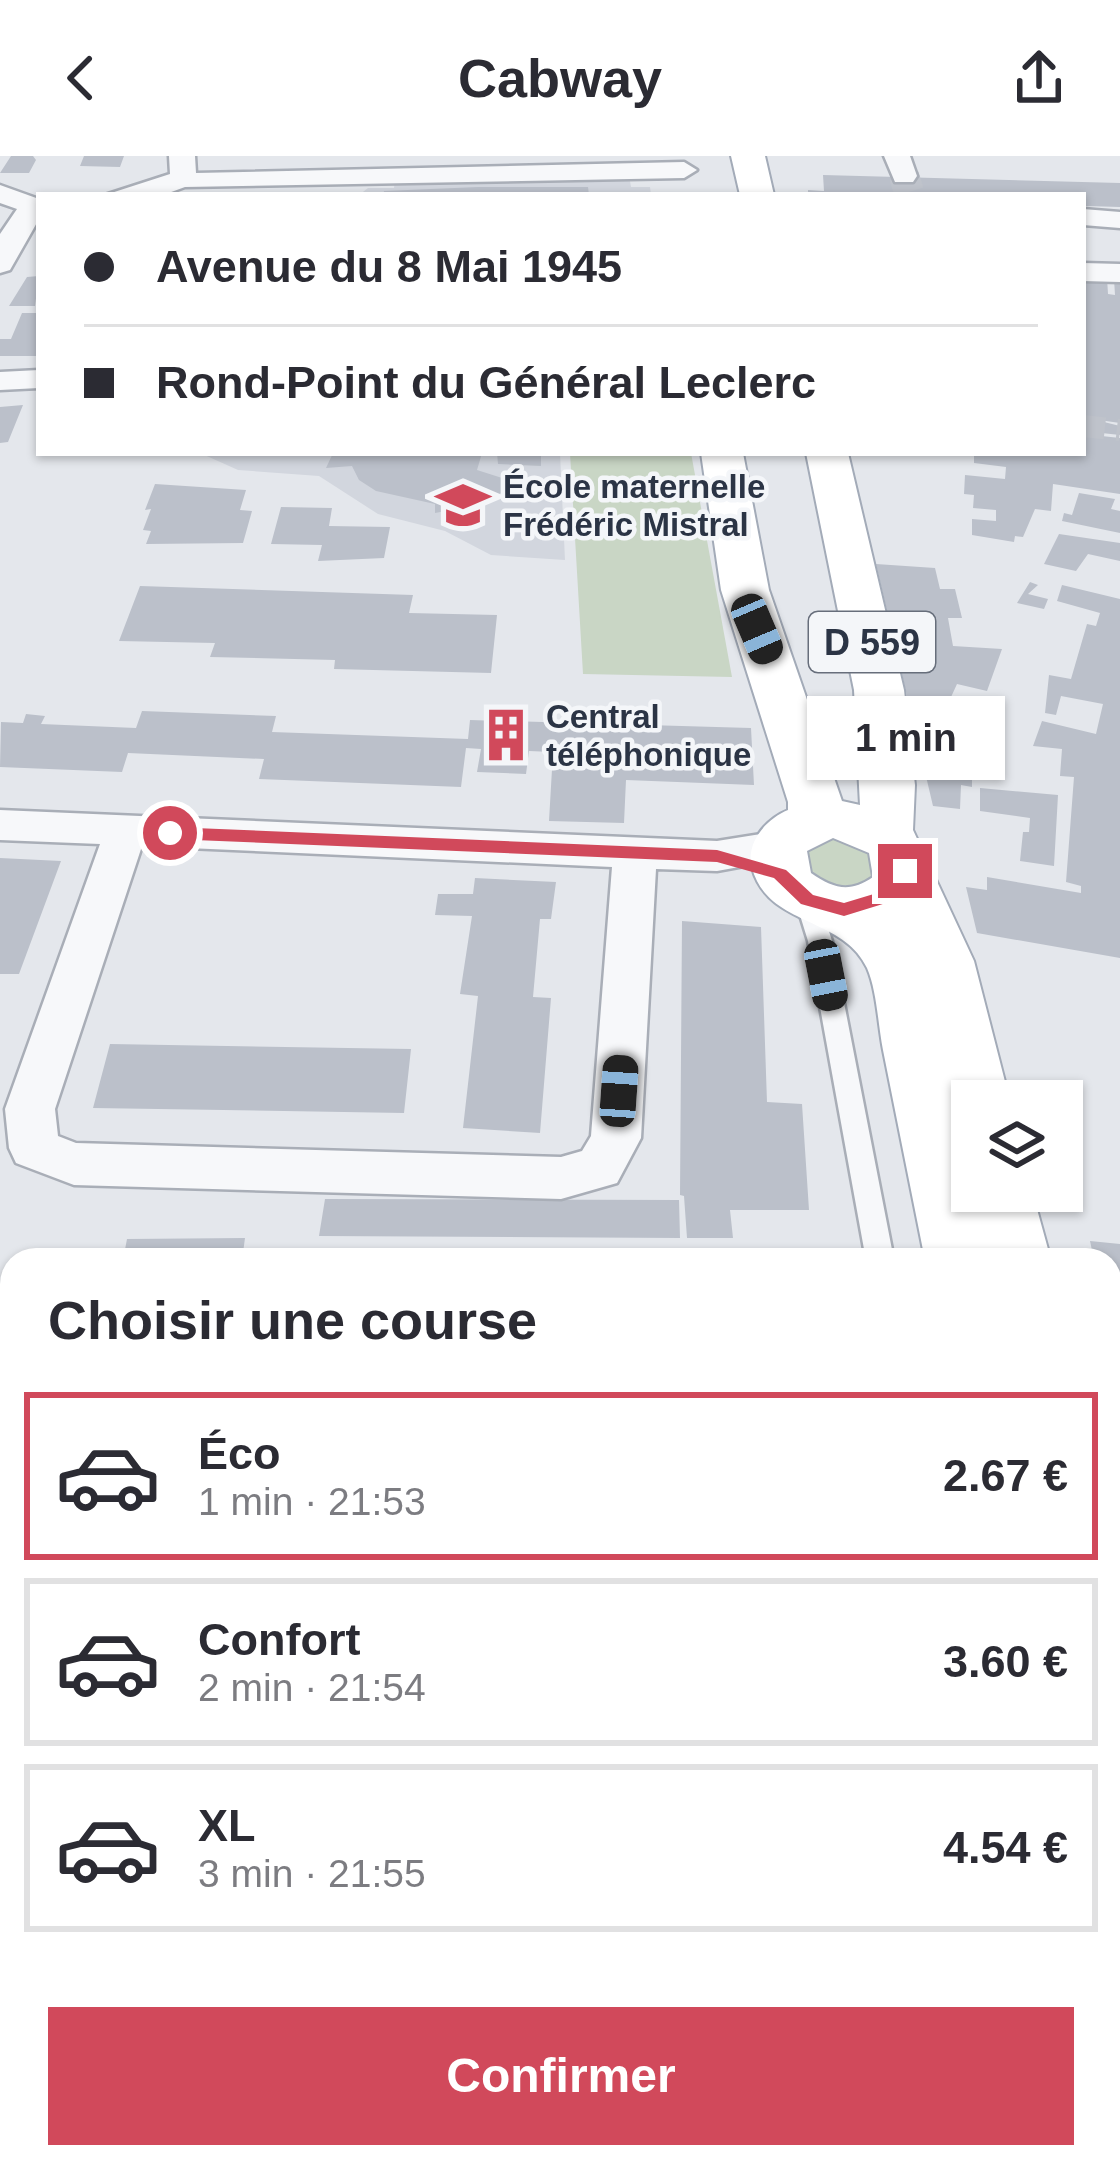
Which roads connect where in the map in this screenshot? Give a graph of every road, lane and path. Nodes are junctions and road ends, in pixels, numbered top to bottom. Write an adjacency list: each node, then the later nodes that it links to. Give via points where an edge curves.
1 (722, 156): 7 (main road)
2 (748, 156): 8 (main road)
3 (182, 167): 5 (street); 6 (street)
4 (684, 170): 5 (street)
5 (348, 184)
6 (145, 192)
7 (730, 192)
8 (756, 192)
9 (0, 193): 10 (street)
10 (36, 206)
11 (36, 208): 14 (street, via 20,220)
12 (1086, 218): 13 (street)
13 (1120, 220)
14 (0, 264)
15 (1086, 272): 16 (street)
16 (1120, 273)
17 (36, 380): 18 (street)
18 (0, 381)
19 (723, 456): 25 (main road, D 559, via 745,590 815,802)
20 (828, 456): 24 (main road, D 559, via 886,711)
21 (0, 825): 22 (street)
22 (126, 831): 23 (street); 23 (street, via 110,911 30,1109 34,1148 74,1163 561,1178 599,1168 616,1138)
23 (634, 853): 25 (street)
24 (895, 853): 25 (main road, via 851,820); 25 (main road, via 893,895); 26 (main road, D 559, via 944,962)
25 (805, 870): 28 (lane); 29 (main road, via 894,957)
26 (973, 1080)
27 (1004, 1212): 30 (main road)
28 (878, 1248)
29 (957, 1248)
30 (1013, 1248)

